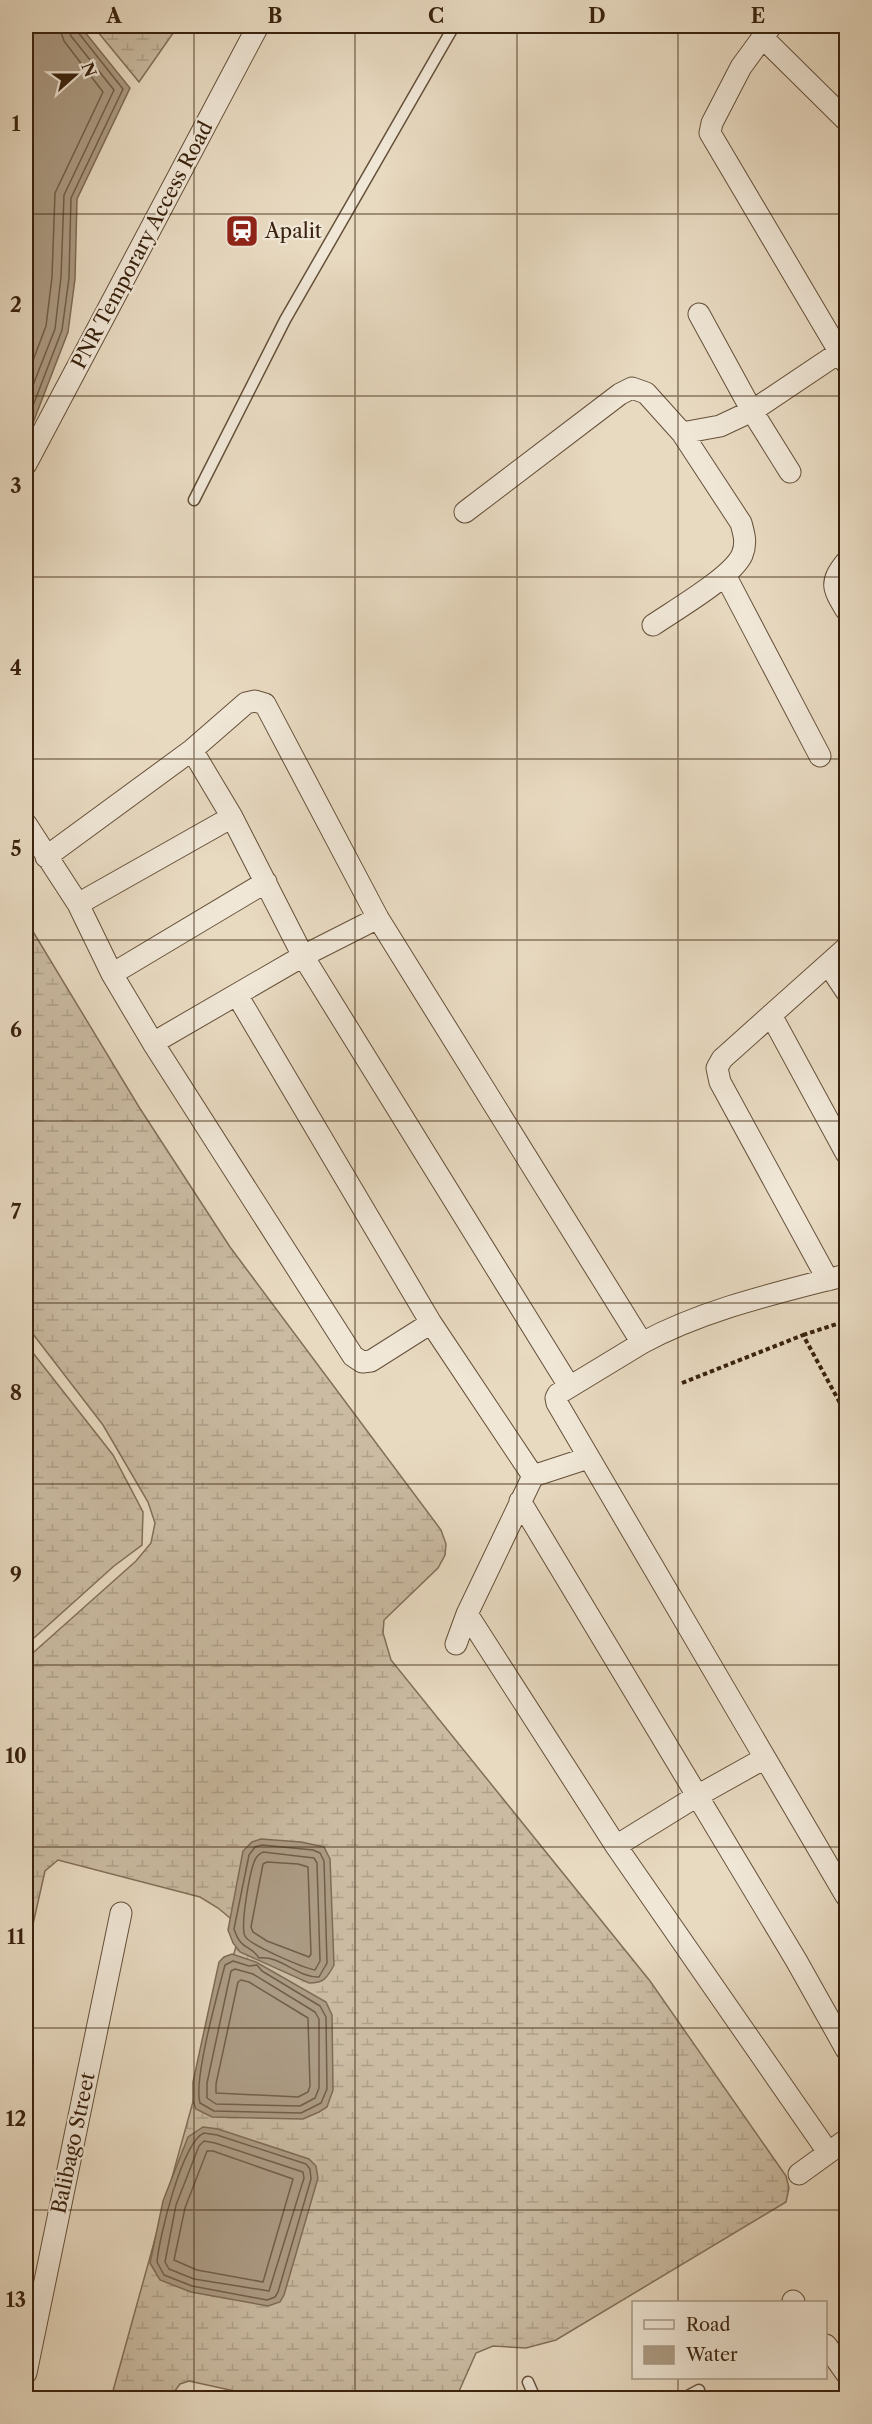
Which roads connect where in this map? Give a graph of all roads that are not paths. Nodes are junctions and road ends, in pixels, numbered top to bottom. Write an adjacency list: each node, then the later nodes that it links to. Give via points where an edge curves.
1 (258, 26): 9 (street, PNR Temporary Access Road)
2 (454, 26): 11 (lane, via 285,320)
3 (767, 32): 4 (street); 6 (street, via 741,67 710,133)
4 (846, 120)
5 (699, 314): 7 (street)
6 (844, 355): 7 (street)
7 (752, 411): 8 (street, via 720,426); 10 (street)
8 (682, 433): 12 (street, via 646,393 632,388); 14 (street, via 741,523 746,539 741,556)
9 (26, 464)
10 (790, 472)
11 (194, 500)
12 (465, 512)
13 (846, 562): 15 (street, via 835,576 834,589)
14 (726, 575): 16 (street); 18 (street)
15 (846, 610)
16 (653, 625)
17 (192, 750): 19 (street); 21 (street); 24 (street, via 246,703 265,704)
18 (820, 756)
19 (232, 817): 22 (street); 23 (street)
20 (26, 824): 21 (street)
21 (46, 857): 23 (street)
22 (266, 882): 26 (street); 28 (street)
23 (78, 904): 28 (street)
24 (378, 918): 26 (street); 36 (street)
25 (846, 948): 27 (street)
26 (303, 956): 30 (street); 37 (street)
27 (828, 964): 29 (street); 31 (street)
28 (112, 974): 32 (street)
29 (846, 991)
30 (237, 995): 32 (street); 35 (street)
31 (771, 1016): 33 (street); 34 (street, via 722,1059 717,1068 720,1082)
32 (153, 1043): 35 (street, via 353,1356 362,1362 371,1361)
33 (846, 1153)
34 (837, 1277): 36 (street, via 710,1312)
35 (431, 1323): 39 (street)
36 (642, 1343): 37 (street)
37 (569, 1386): 38 (street, via 556,1398)
38 (588, 1458): 39 (street); 43 (street)
39 (533, 1476): 40 (street)
40 (520, 1501): 41 (street); 44 (street)
41 (467, 1614): 42 (street); 45 (street)
42 (456, 1644)
43 (765, 1758): 44 (street); 46 (street)
44 (696, 1796): 45 (street); 48 (street)
45 (616, 1846): 50 (street)
46 (846, 1896)
47 (121, 1913): 53 (street, Balibago Street)
48 (846, 2049)
49 (846, 2140): 50 (street)
50 (828, 2152): 51 (street)
51 (799, 2174)
52 (827, 2348): 54 (street)
53 (26, 2373)
54 (846, 2373)
55 (528, 2382): 57 (lane)
56 (699, 2390): 58 (lane)
57 (536, 2398)
58 (684, 2398)

